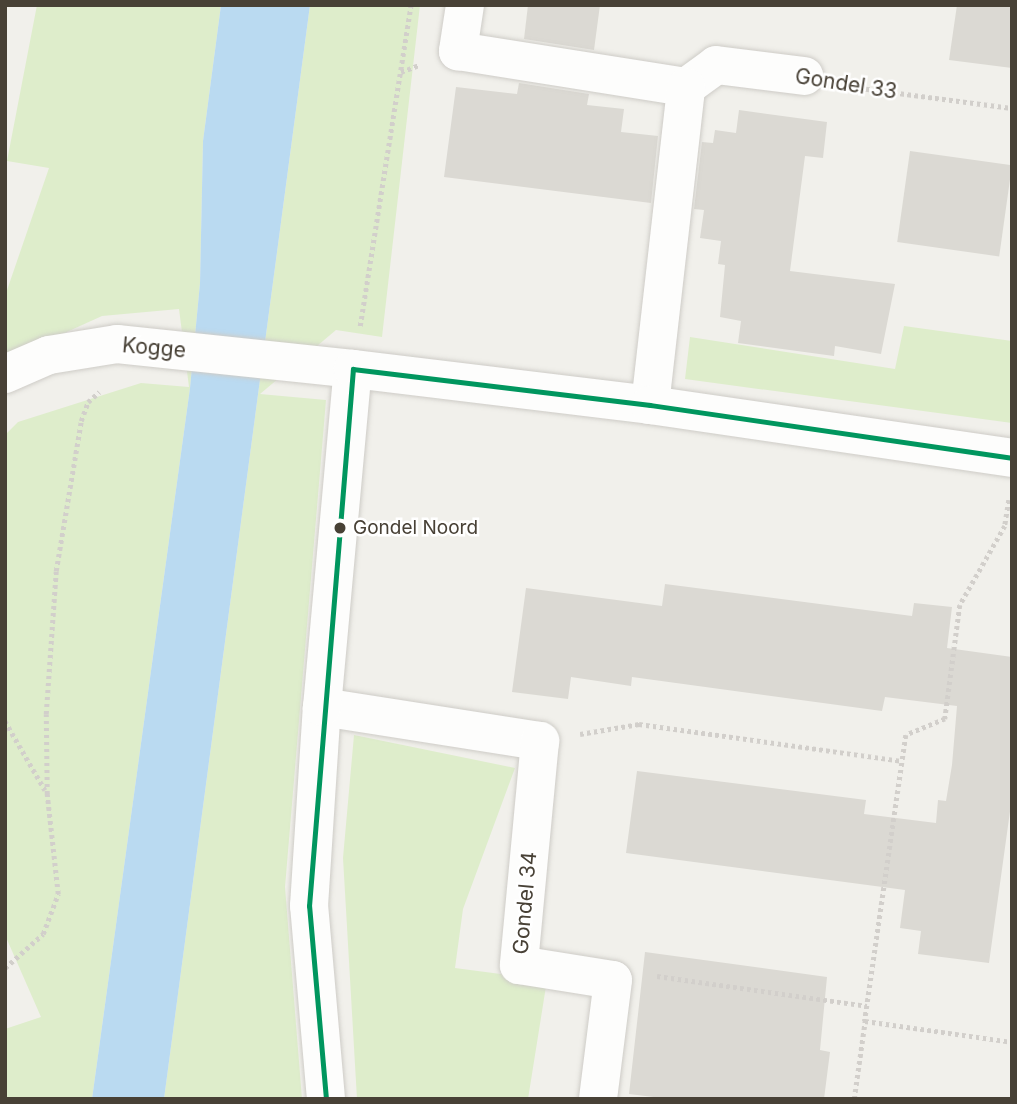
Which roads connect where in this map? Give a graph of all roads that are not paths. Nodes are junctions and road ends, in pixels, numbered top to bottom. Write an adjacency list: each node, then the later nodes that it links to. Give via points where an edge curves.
1 (465, 5): 3 (street, via 458,51)
2 (804, 76): 3 (street, Gondel 33, via 716,65)
3 (686, 87): 6 (street)
4 (353, 369): 5 (street, Kogge, via 117,344 49,355); 6 (street, Kogge); 8 (street)
5 (5, 374)
6 (649, 405): 7 (street, Kogge)
7 (1011, 474)
8 (321, 707): 9 (street, via 309,906); 10 (street, Gondel 34, via 540,741 519,965 614,980)
9 (326, 1099)
10 (598, 1099)

